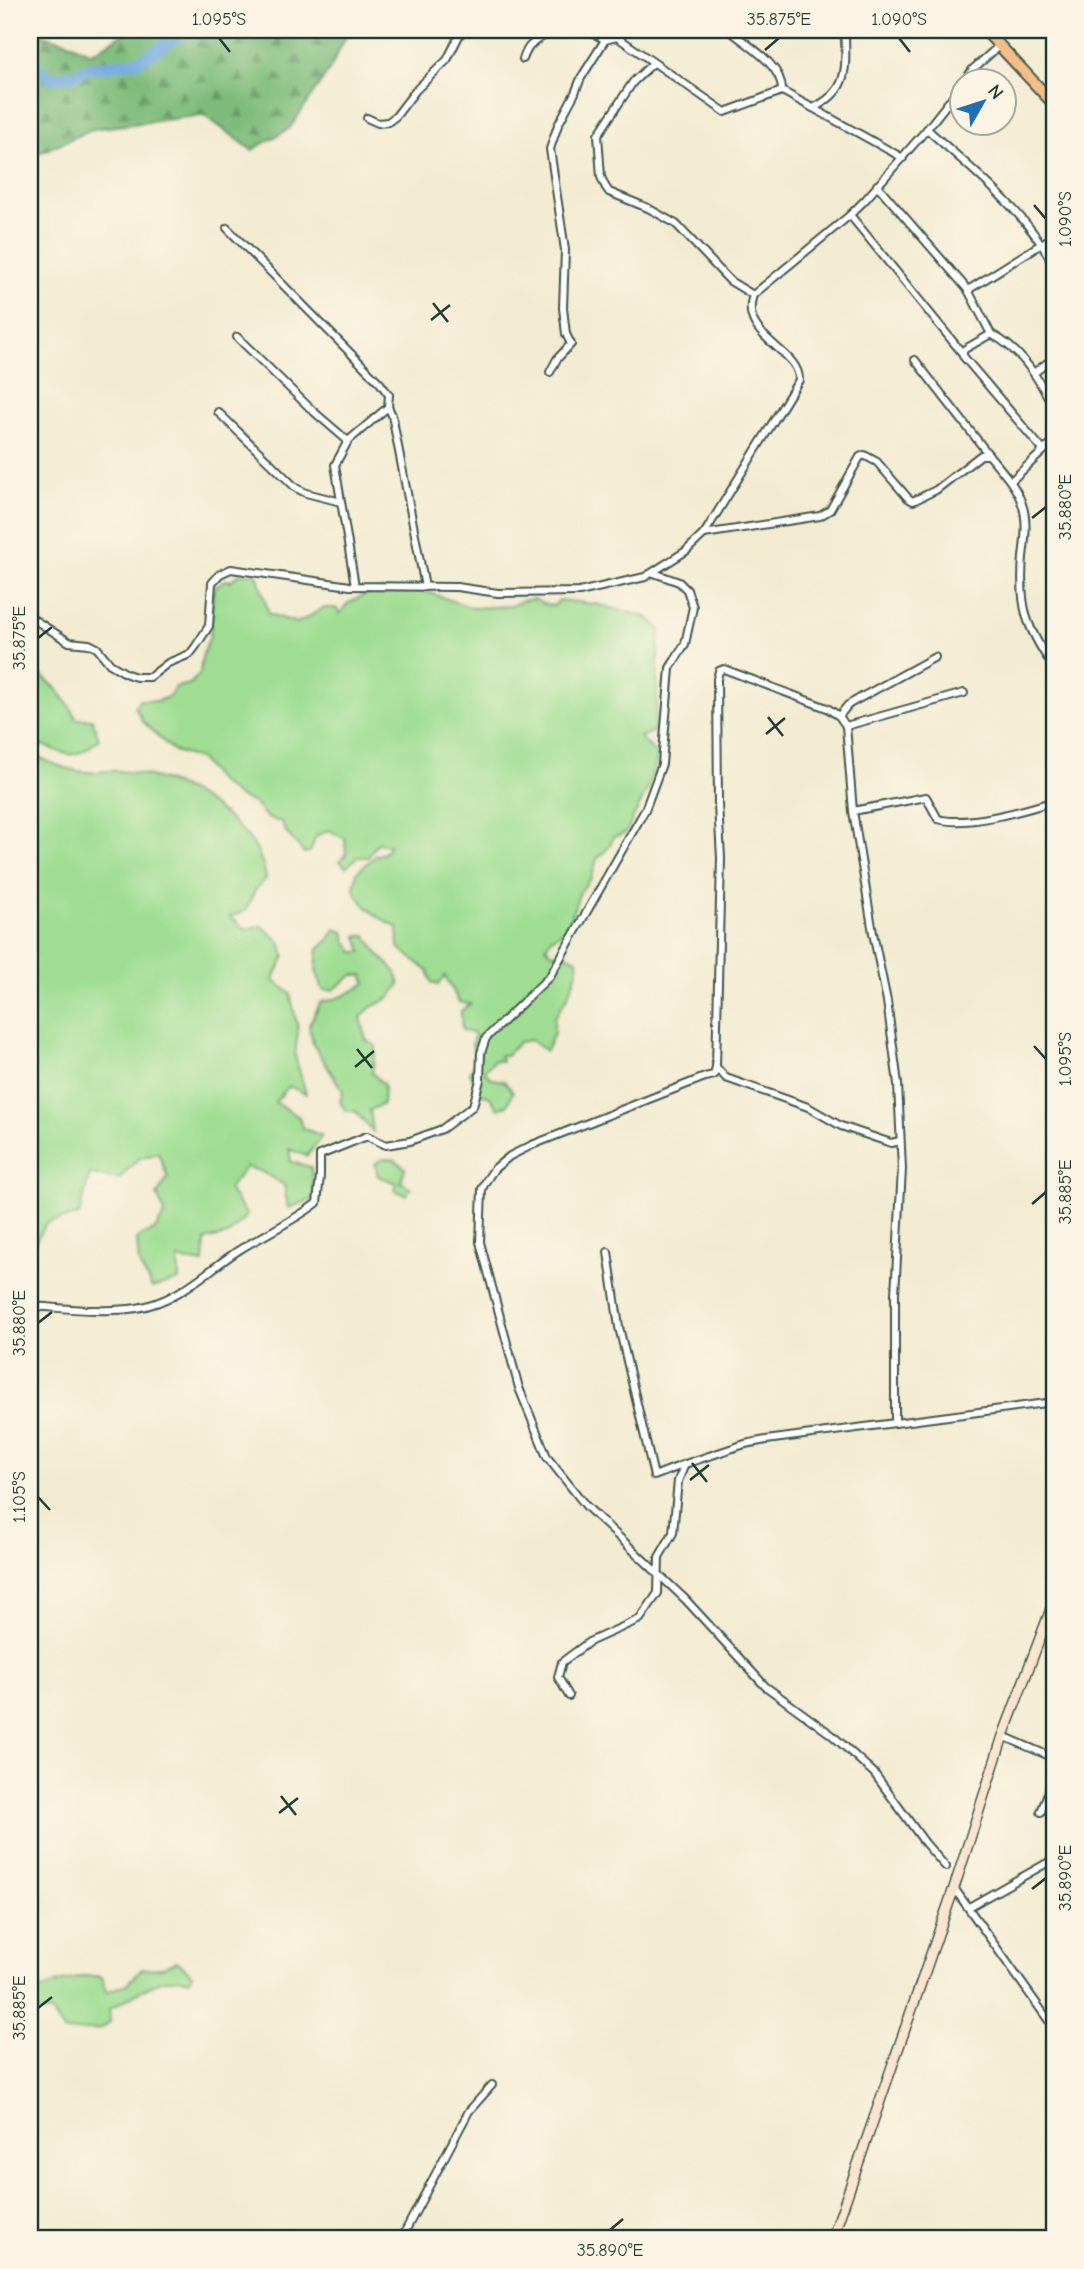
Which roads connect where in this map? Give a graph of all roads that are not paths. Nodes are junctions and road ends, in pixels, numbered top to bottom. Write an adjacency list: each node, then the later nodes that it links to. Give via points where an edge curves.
1 (462, 30): 20 (street, via 447,60 396,116 388,122)
2 (521, 30): 7 (street)
3 (607, 30): 10 (street)
4 (729, 30): 16 (street, via 778,73)
5 (845, 30): 19 (street, via 840,88)
6 (985, 30): 12 (highway)
7 (539, 32): 9 (street)
8 (595, 32): 9 (street); 11 (street)
9 (554, 33): 13 (street, via 529,46)
10 (617, 37): 11 (street); 14 (street)
11 (605, 40): 36 (street, via 581,78 550,149 565,250 563,308 571,344)
12 (1000, 45): 15 (street); 18 (highway)
13 (523, 59)
14 (653, 63): 16 (street, via 725,112); 30 (street, via 632,82 598,135 601,177 609,192 676,224 730,281)
15 (976, 66)
16 (782, 91): 19 (street)
17 (948, 103): 21 (street)
18 (1054, 104)
19 (813, 108): 22 (street)
20 (367, 118)
21 (928, 129): 22 (street); 27 (street)
22 (903, 158): 23 (street)
23 (877, 185): 24 (street); 29 (street)
24 (850, 215): 30 (street); 33 (street)
25 (227, 228): 39 (street, via 380,383 389,395)
26 (1054, 236): 27 (street)
27 (1042, 244): 28 (street); 29 (street)
28 (1054, 267)
29 (968, 290): 31 (street)
30 (753, 295): 47 (street, via 749,310 753,320 798,370 799,380)
31 (992, 334): 33 (street); 37 (street, via 1012,346)
32 (237, 337): 42 (street)
33 (962, 354): 43 (street)
34 (1054, 358): 37 (street)
35 (915, 360): 44 (street)
36 (550, 372)
37 (1035, 372): 38 (street)
38 (1048, 397)
39 (388, 407): 42 (street); 50 (street, via 407,480)
40 (218, 412): 46 (street, via 296,488)
41 (1054, 440): 43 (street)
42 (348, 441): 46 (street, via 335,465)
43 (1043, 450): 45 (street)
44 (989, 455): 45 (street); 47 (street, via 981,455 936,490 913,501 877,462 860,457 830,510 820,516)
45 (1010, 481): 53 (street, via 1023,505 1021,582 1027,618 1031,633)
46 (341, 502): 49 (street)
47 (704, 534): 48 (street)
48 (654, 573): 50 (street, via 565,593); 62 (street, via 679,582 693,607 685,644 670,668 662,764 645,810 551,976 486,1038 473,1107 442,1129 410,1141 386,1144 367,1136 320,1155 317,1203 174,1297 137,1308)
49 (355, 586): 50 (street); 51 (street, via 239,569 225,571 212,583 209,626 197,646 150,677 127,674 110,664 97,648 69,642)
50 (425, 587)
51 (30, 617)
52 (935, 657): 55 (street, via 848,705)
53 (1054, 668)
54 (964, 693): 56 (street)
55 (839, 716): 56 (street); 59 (street, via 727,670 718,672 721,858)
56 (846, 726): 58 (street)
57 (1054, 801): 58 (street, via 1006,816 950,821 938,819 926,797)
58 (853, 811): 60 (street, via 887,1001)
59 (716, 1067): 60 (street, via 726,1078 808,1107 841,1126 891,1143); 66 (street, via 714,1075 510,1156 494,1169 482,1189 480,1242 519,1388 541,1445 586,1506)
60 (900, 1141): 64 (street)
61 (608, 1252): 65 (street, via 619,1327 654,1476)
62 (30, 1306)
63 (1054, 1402): 64 (street)
64 (895, 1423): 65 (street, via 766,1440)
65 (685, 1464): 66 (street, via 678,1480 673,1533 659,1557)
66 (659, 1574): 68 (street, via 658,1594 640,1619 589,1642 562,1662 558,1677); 74 (street, via 765,1686 874,1773)
67 (1054, 1601): 69 (main road)
68 (569, 1696)
69 (1003, 1736): 70 (street); 75 (main road)
70 (1054, 1758)
71 (1054, 1776): 72 (street)
72 (1041, 1812)
73 (1054, 1859): 76 (street)
74 (946, 1867)
75 (954, 1888): 76 (street); 80 (main road)
76 (969, 1907): 77 (street)
77 (1054, 2028)
78 (492, 2085): 79 (street, via 469,2111)
79 (401, 2239)
80 (832, 2239)

